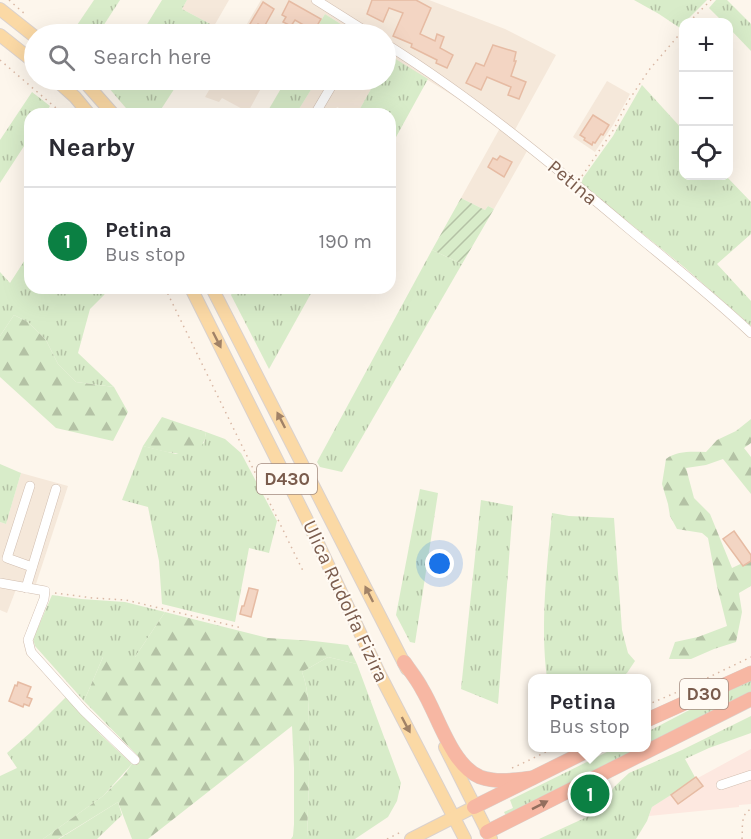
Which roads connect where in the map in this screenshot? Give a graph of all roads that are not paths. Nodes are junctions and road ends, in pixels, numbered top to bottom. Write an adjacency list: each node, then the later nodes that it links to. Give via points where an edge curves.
1 (316, 0): 3 (street)
2 (0, 9): 4 (main road)
3 (352, 24)
4 (24, 28)
5 (0, 35): 7 (main road)
6 (396, 51): 16 (street, Petina, via 495,119)
7 (24, 54)
8 (67, 90): 11 (main road)
9 (92, 90): 12 (main road)
10 (329, 90): 13 (street)
11 (84, 108)
12 (108, 108)
13 (319, 108)
14 (194, 294): 34 (main road, Ulica Rudolfa Fizira / D430, one-way to 34, via 379,673)
15 (215, 294): 22 (main road, Ulica Rudolfa Fizira / D430, one-way to 15)
16 (751, 333)
17 (30, 486): 19 (street, via 7,558)
18 (56, 489): 19 (street)
19 (32, 567): 21 (street)
20 (0, 583): 21 (street)
21 (26, 588): 29 (street, via 45,591 28,640 31,652)
22 (404, 662): 31 (highway, via 422,687 465,768 493,780); 33 (main road, Ulica Rudolfa Fizira / D430)
23 (751, 673): 25 (highway, D30)
24 (751, 699): 26 (highway, D30, one-way to 24)
25 (651, 718)
26 (651, 751)
27 (583, 752): 31 (highway)
28 (649, 752): 35 (highway, D30, one-way to 28)
29 (135, 760)
30 (751, 775): 32 (street)
31 (531, 778): 33 (highway)
32 (721, 785)
33 (474, 807): 34 (main road); 35 (main road, Ulica Rudolfa Fizira)
34 (454, 817): 36 (main road); 37 (main road, Ulica Rudolfa Fizira)
35 (489, 835): 38 (main road, D30)
36 (411, 839)
37 (465, 839)
38 (473, 839)

